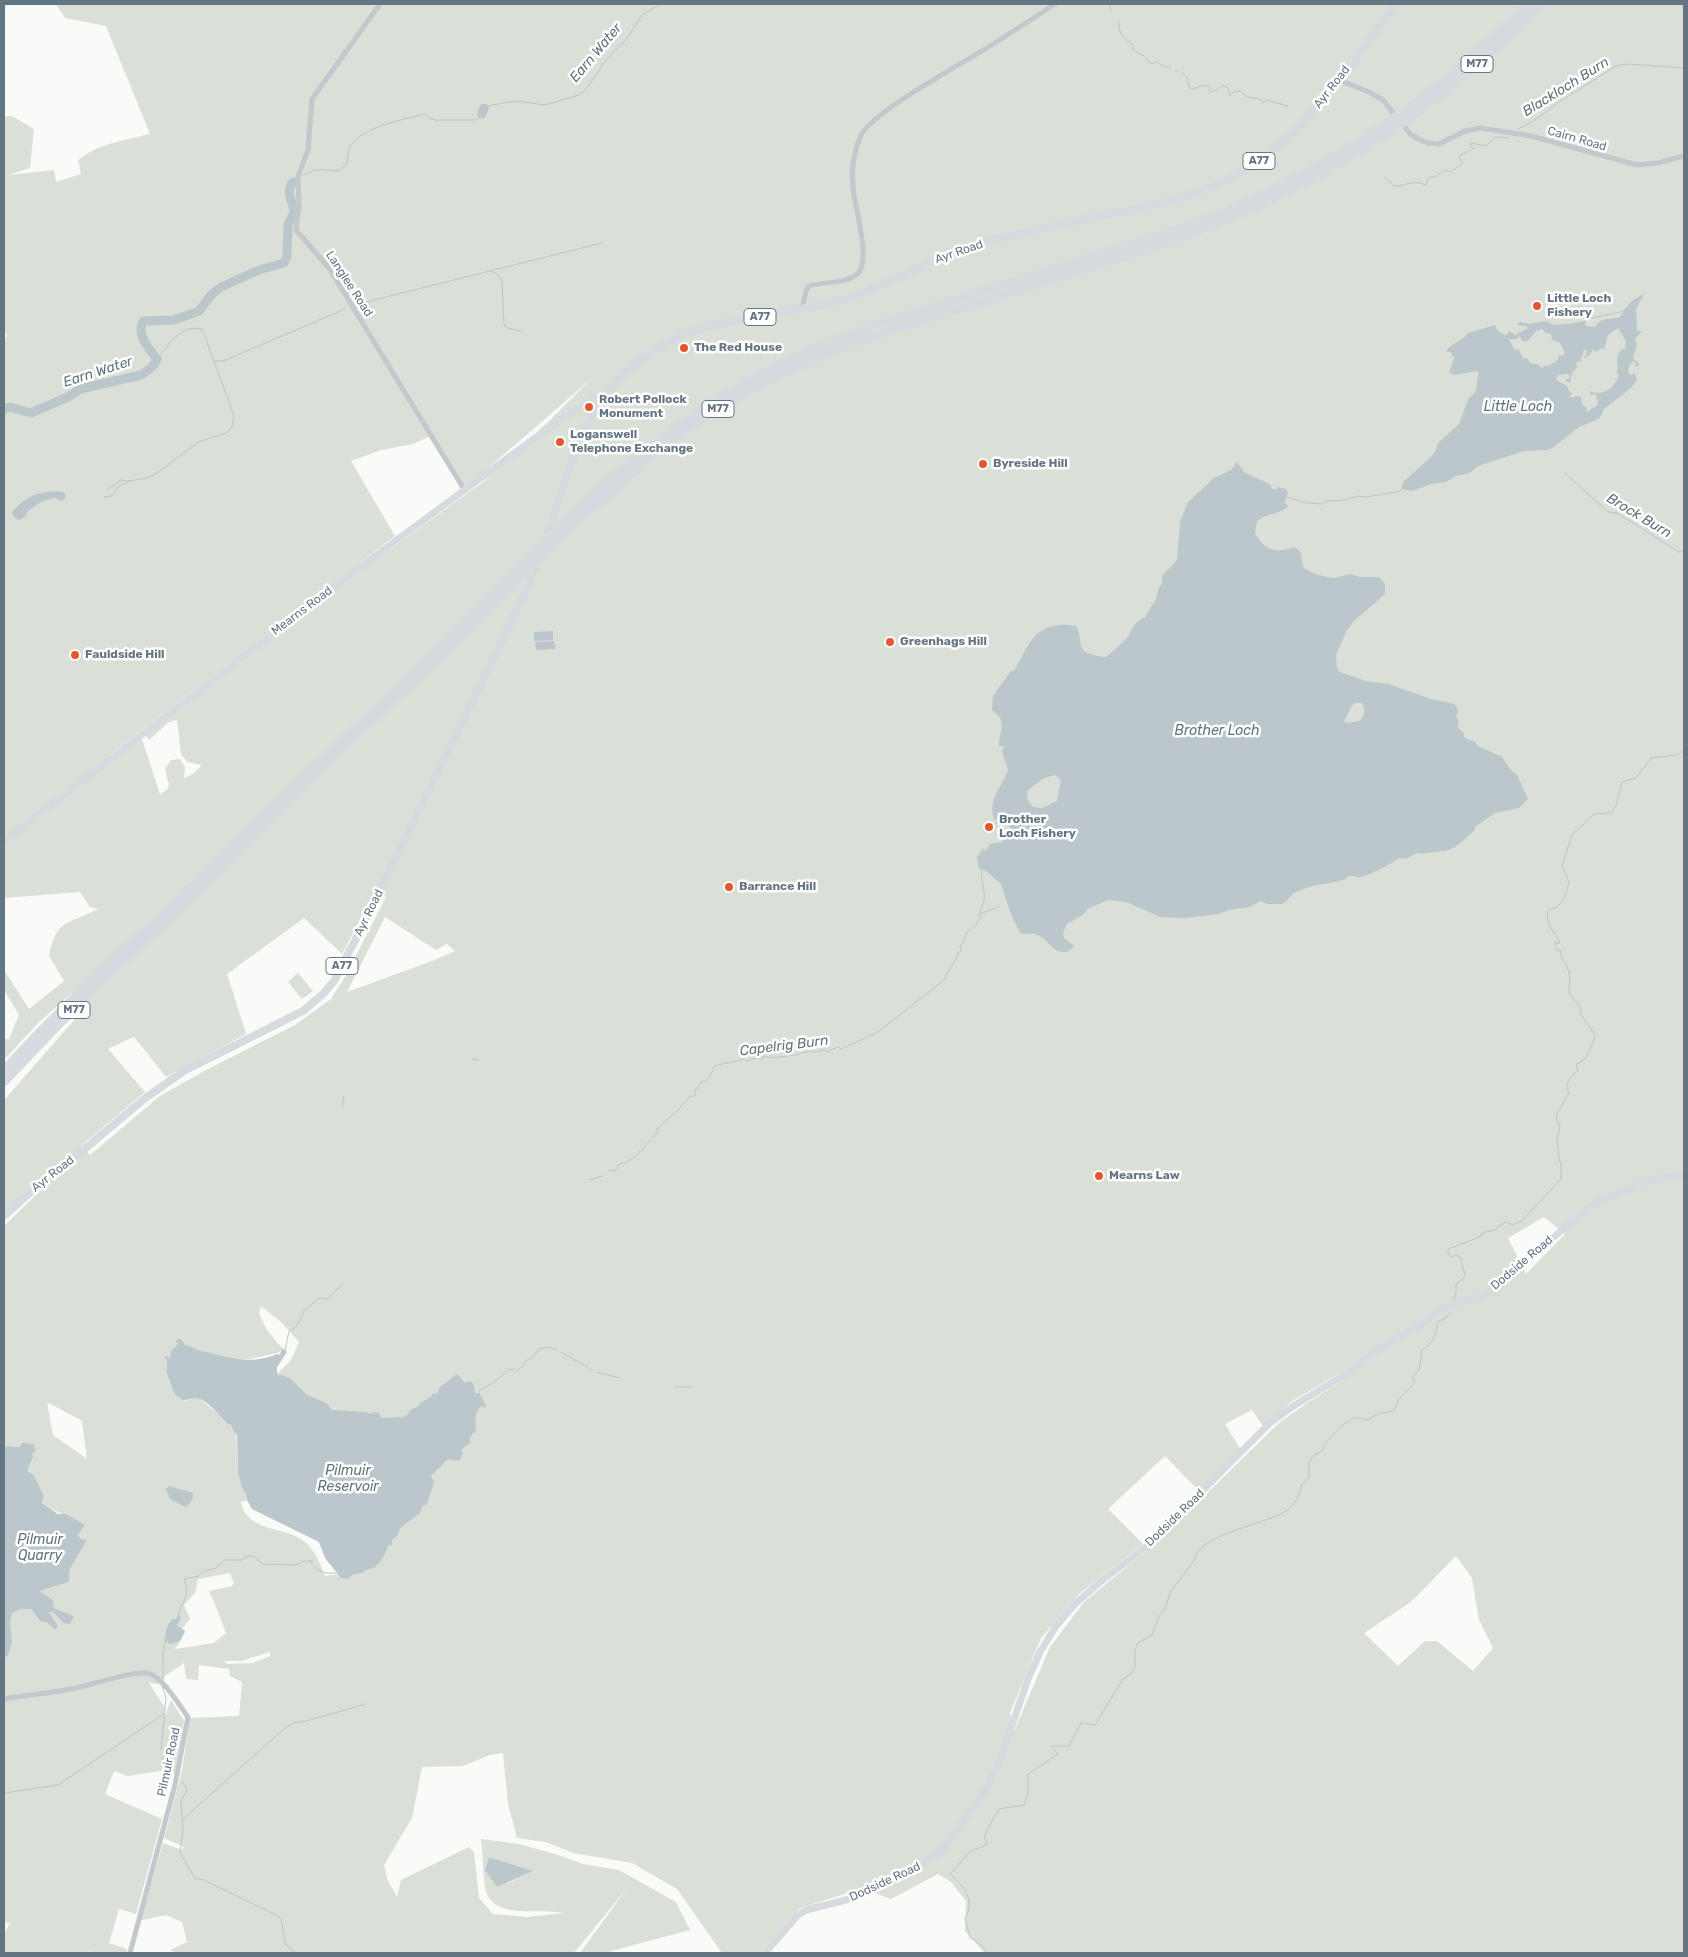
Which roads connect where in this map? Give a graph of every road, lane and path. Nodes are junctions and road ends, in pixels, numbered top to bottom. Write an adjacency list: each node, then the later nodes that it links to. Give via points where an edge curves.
1 (380, 4): 12 (street, Langlee Road, via 312,100 308,150 298,176 296,230 329,268)
2 (1054, 4): 10 (street, via 887,110 862,133 856,147 852,179 862,241 862,267 848,279 809,286)
3 (1396, 4): 6 (main road, Ayr Road / A77)
4 (1528, 4): 7 (highway, M77)
5 (1540, 4): 7 (highway, M77, via 1466,74)
6 (1339, 80): 9 (street, Cairn Road, via 1383,100 1411,135 1427,143 1439,144 1465,131 1481,128 1531,136 1637,165); 10 (main road, Ayr Road / A77, via 1278,148 1223,182 1166,202 972,246 866,292)
7 (1406, 116): 8 (highway, M77)
8 (1391, 126): 16 (highway, M77, via 1294,180 1226,212 1156,238 875,325 817,347 706,406 618,472); 17 (highway, M77, via 1320,176 1232,218 1134,254 876,334 768,381 710,414 622,480)
9 (1684, 156)
10 (802, 309): 11 (main road, Ayr Road / A77, via 687,333 637,363)
11 (607, 394): 12 (main road, Mearns Road, via 596,396 543,432); 13 (main road, Ayr Road / A77, via 581,440)
12 (465, 491): 15 (main road, Mearns Road, via 340,582)
13 (552, 520)
14 (529, 585): 23 (main road, Ayr Road / A77, via 362,929 323,994 303,1010 184,1071 54,1171)
15 (4, 841)
16 (72, 1000): 18 (highway); 19 (highway, M77)
17 (38, 1046): 20 (highway, M77); 21 (highway)
18 (4, 1064)
19 (4, 1070)
20 (4, 1082)
21 (4, 1089)
22 (1684, 1175): 26 (main road, Dodside Road, via 1642,1183 1599,1202 1579,1214 1495,1287 1478,1298 1438,1311 1270,1423 1148,1545 1076,1603 1056,1626 1028,1679 998,1765 986,1788 941,1852 918,1868 846,1900 806,1910)
23 (4, 1216)
24 (4, 1699): 25 (street, Pilmuir Road, via 148,1673 164,1685 188,1717 175,1785)
25 (130, 1953)
26 (765, 1953)

